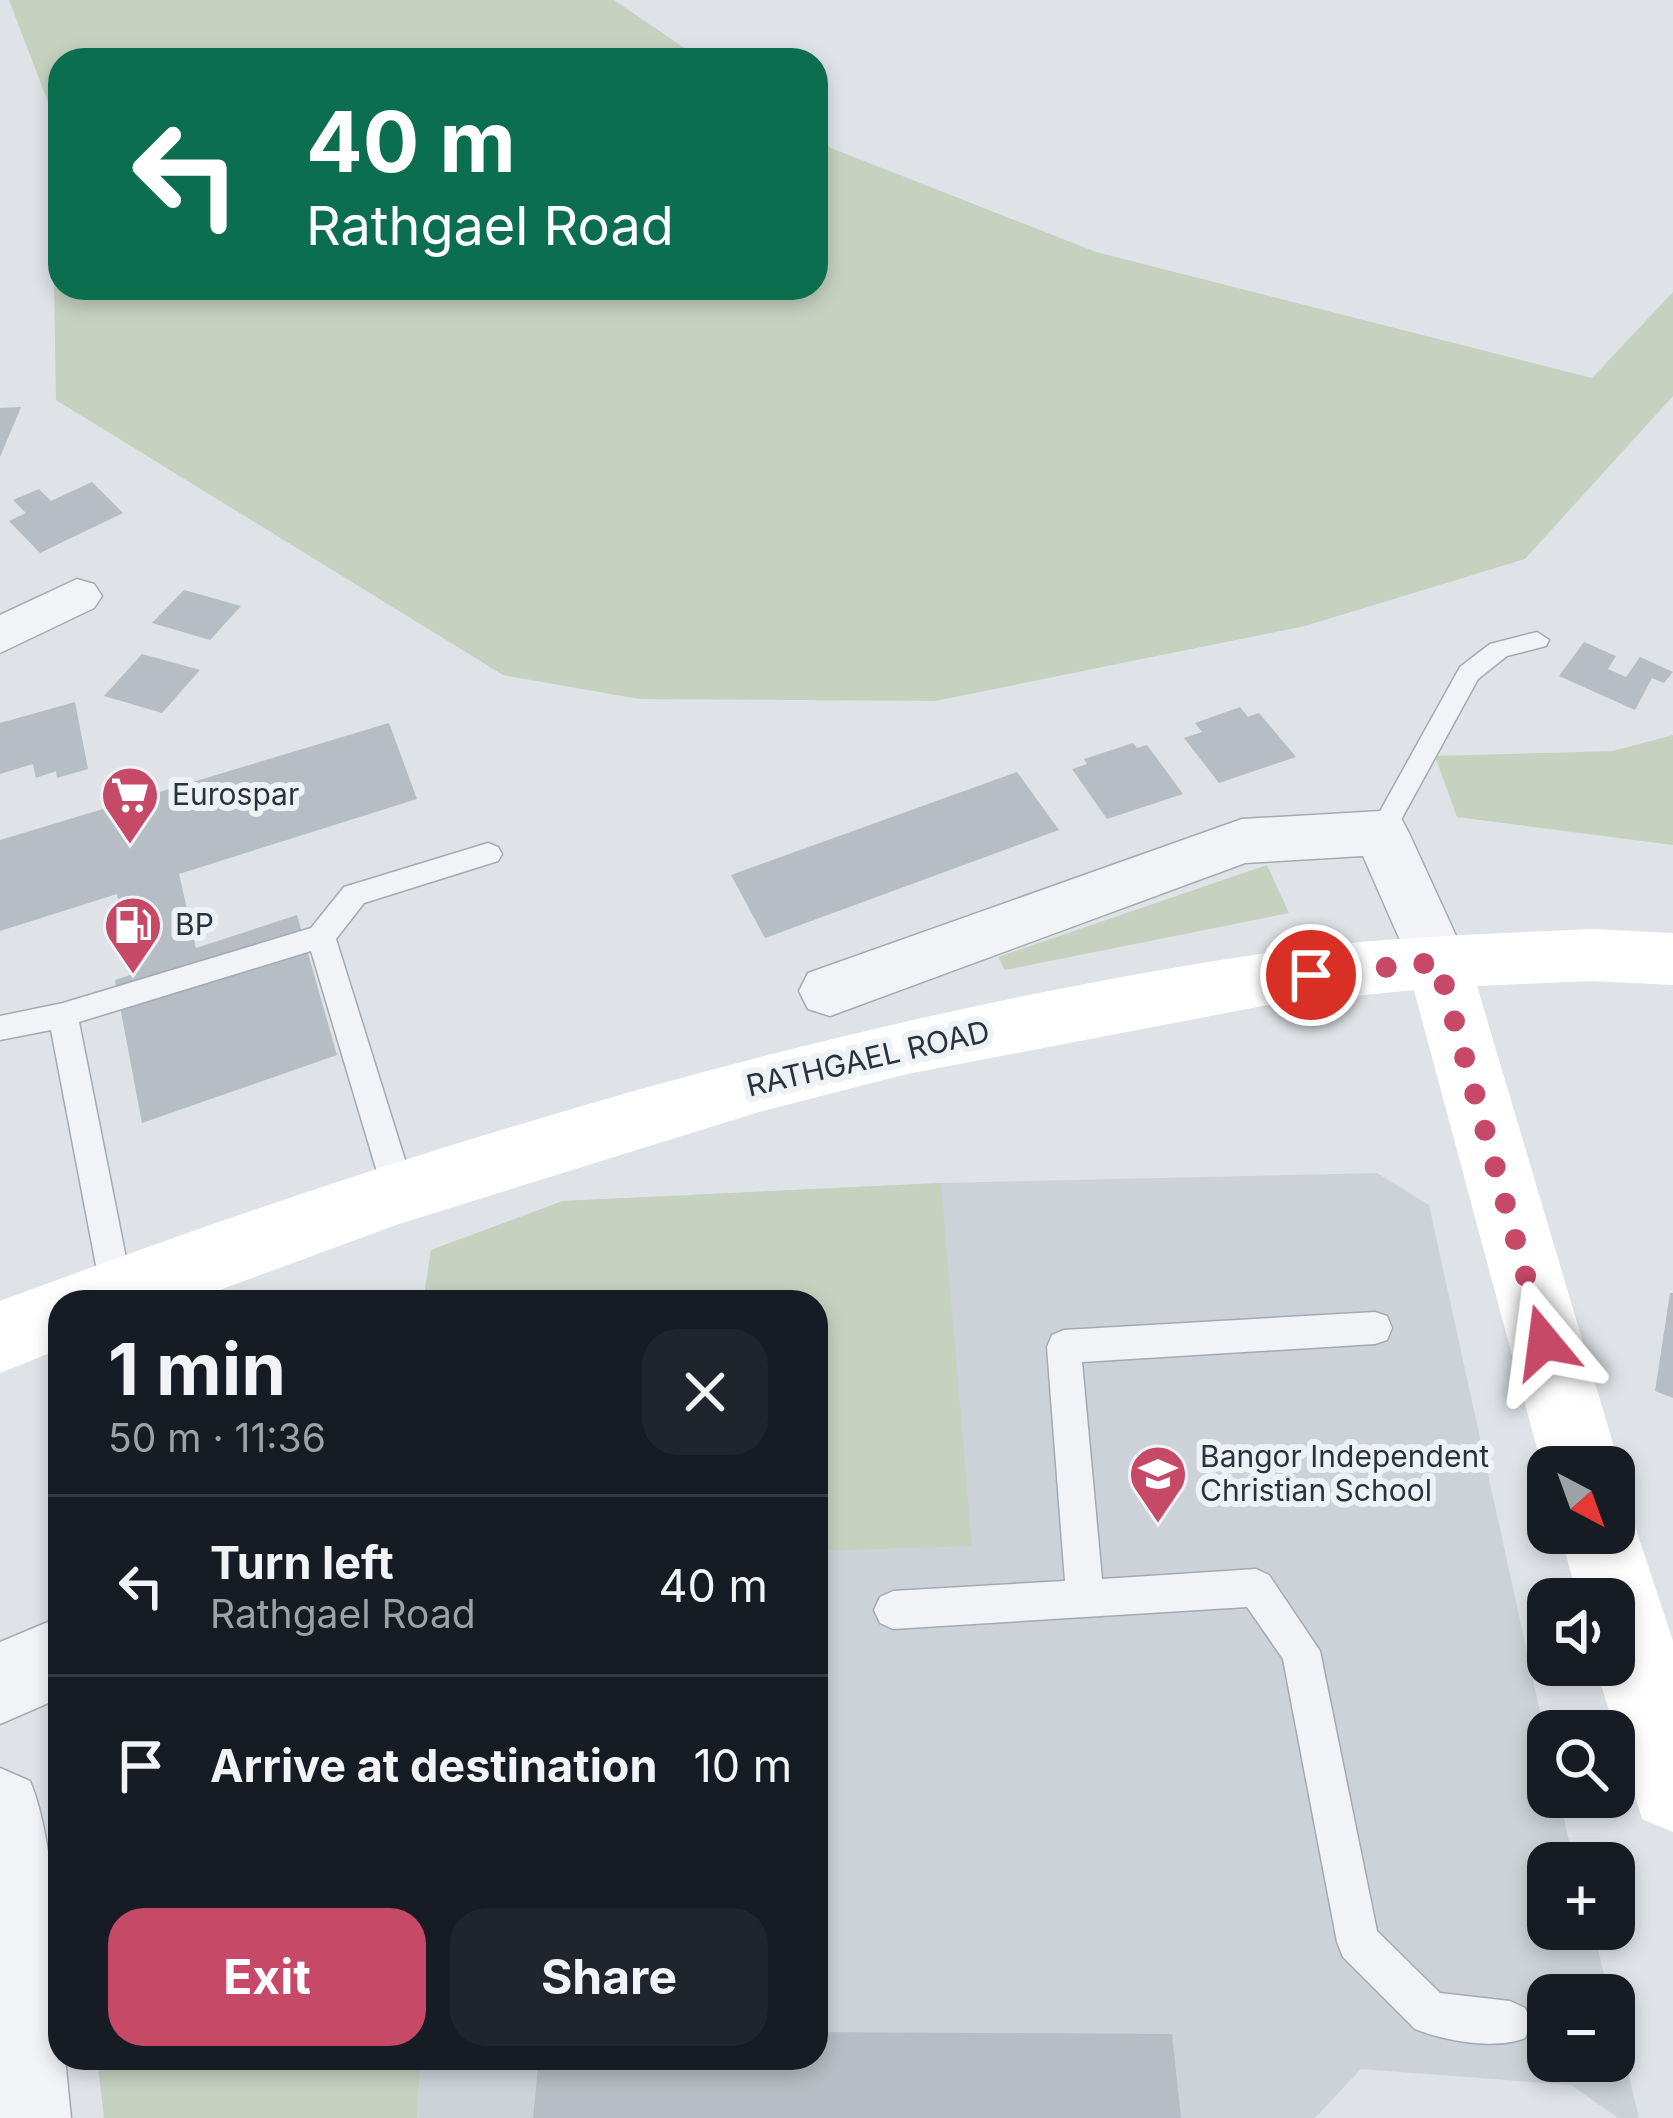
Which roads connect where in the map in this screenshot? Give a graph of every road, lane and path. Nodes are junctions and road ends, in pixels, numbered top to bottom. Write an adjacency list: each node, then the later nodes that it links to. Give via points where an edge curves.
1 (77, 596): 2 (street)
2 (6, 622)
3 (1538, 640): 4 (lane, via 1499,650 1469,673)
4 (1381, 833): 8 (street); 9 (street, via 1242,841)
5 (488, 854): 6 (lane, via 354,895)
6 (321, 937): 10 (lane); 12 (lane)
7 (1673, 959): 8 (street, RATHGAEL ROAD)
8 (1438, 962): 12 (street, RATHGAEL ROAD, via 1268,979 907,1046); 18 (street)
9 (830, 991)
10 (63, 1015): 11 (lane); 13 (lane)
11 (0, 1028)
12 (399, 1192): 14 (street, RATHGAEL ROAD)
13 (88, 1290)
14 (125, 1290)
15 (48, 1319): 17 (street, RATHGAEL ROAD)
16 (1375, 1328): 20 (lane, via 1064,1347)
17 (0, 1337)
18 (1575, 1446)
19 (1608, 1554): 24 (street)
20 (1085, 1596): 21 (lane); 27 (lane, via 1256,1588 1301,1651 1358,1942 1430,2014)
21 (893, 1610)
22 (48, 1662): 23 (street)
23 (0, 1683)
24 (1660, 1691): 25 (street)
25 (1673, 1788)
26 (0, 1811): 28 (street)
27 (1510, 2023)
28 (24, 2118)

